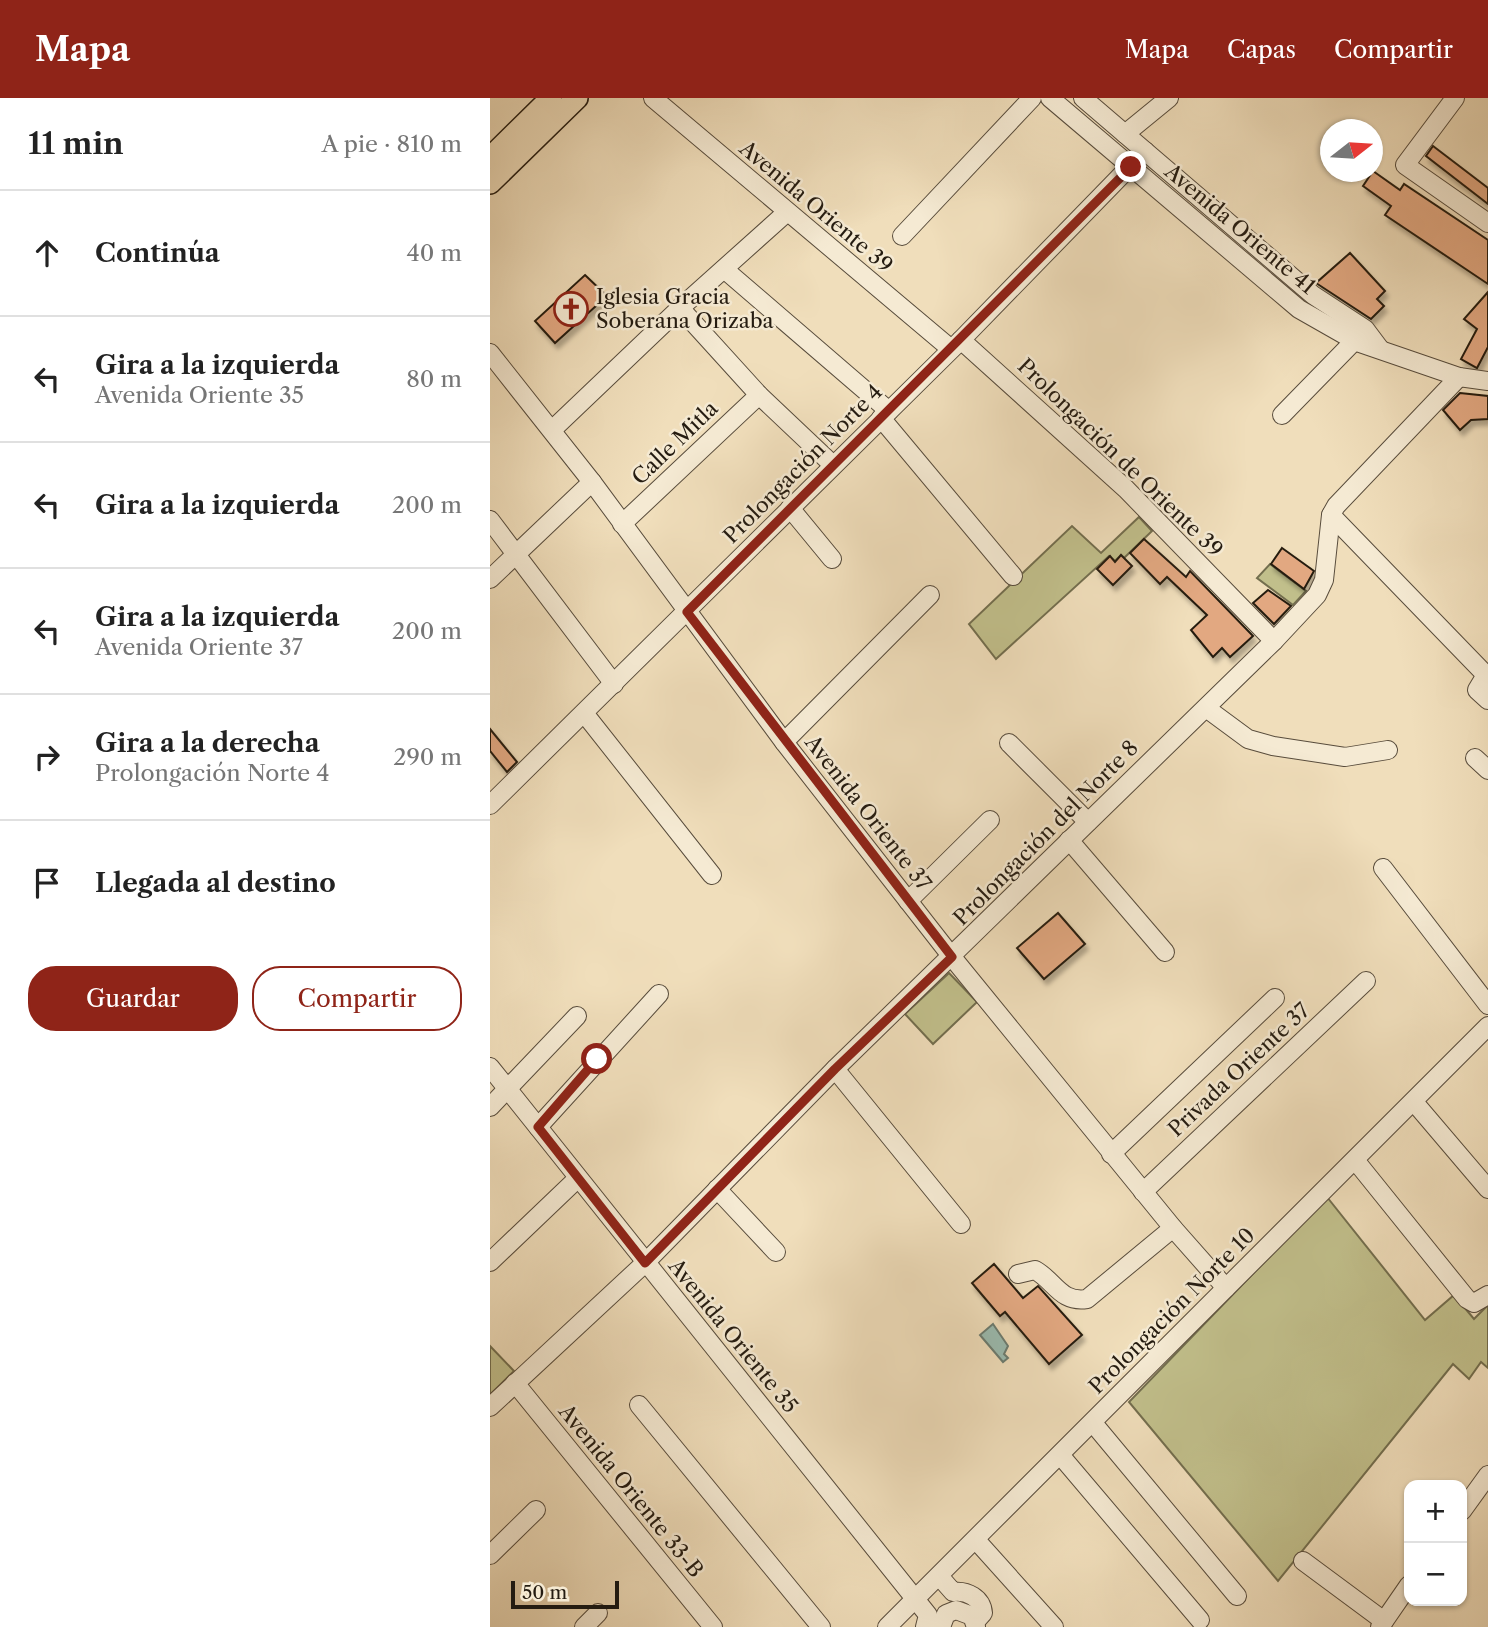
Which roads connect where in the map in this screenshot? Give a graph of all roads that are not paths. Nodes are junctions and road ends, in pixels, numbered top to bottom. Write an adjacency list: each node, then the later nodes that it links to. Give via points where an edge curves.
1 (551, 98): 11 (main road)
2 (577, 98): 13 (main road)
3 (653, 98): 14 (street, Avenida Oriente 39)
4 (1032, 98): 16 (street)
5 (1050, 98): 12 (street, Avenida Oriente 41)
6 (1083, 98): 9 (street, Avenida Oriente 41)
7 (1169, 98): 9 (street)
8 (1455, 98): 15 (street, via 1405,165)
9 (1125, 134): 10 (street, Avenida Oriente 41)
10 (1144, 151): 12 (street, Prolongación Norte 4); 19 (street, Avenida Oriente 41)
11 (490, 158)
12 (1131, 167): 19 (street, Avenida Oriente 41, via 1299,309); 20 (street, Prolongación Norte 4)
13 (490, 183)
14 (786, 213): 17 (street); 20 (street, Avenida Oriente 39)
15 (1488, 223)
16 (902, 236)
17 (724, 269): 18 (street); 25 (street)
18 (680, 308): 24 (street); 27 (street)
19 (1361, 335): 22 (street, Avenida Oriente 41, via 1380,349); 26 (street)
20 (956, 345): 25 (street, Prolongación Norte 4); 40 (street, Prolongación de Oriente 39, via 1126,489)
21 (491, 358): 27 (street, Avenida Oriente 37)
22 (1459, 377): 23 (street, Avenida Oriente 41); 31 (street)
23 (1486, 378)
24 (759, 395): 28 (street); 33 (street, Calle Mitla)
25 (885, 414): 28 (street, Prolongación Norte 4); 36 (street)
26 (1282, 415)
27 (552, 430): 29 (street, Avenida Oriente 37)
28 (833, 465): 30 (street, Prolongación Norte 4)
29 (592, 482): 33 (street, Avenida Oriente 37); 34 (street)
30 (790, 508): 35 (street); 39 (street, Prolongación Norte 4)
31 (1331, 515): 40 (street, Prolongación del Norte 8, via 1324,580 1317,595); 42 (street, via 1486,675)
32 (490, 520): 34 (street)
33 (622, 524): 39 (street, Avenida Oriente 37)
34 (516, 555): 37 (street); 41 (street)
35 (832, 559)
36 (1013, 576)
37 (490, 579)
38 (930, 595): 45 (street)
39 (687, 612): 41 (street, Prolongación Norte 4); 45 (street, Avenida Oriente 37)
40 (1274, 641): 43 (street, Prolongación del Norte 8)
41 (614, 684): 44 (street, Prolongación Norte 4)
42 (1482, 695)
43 (1206, 708): 47 (street, via 1248,739 1273,746 1345,757); 50 (street, Prolongación del Norte 8)
44 (584, 713): 48 (street, Prolongación Norte 4); 53 (street)
45 (784, 743): 54 (street, Avenida Oriente 37)
46 (1009, 743): 50 (street)
47 (1388, 750)
48 (490, 804)
49 (990, 820): 54 (street)
50 (1087, 822): 51 (street, Prolongación del Norte 8)
51 (1069, 840): 55 (street); 56 (street, Prolongación del Norte 8)
52 (1383, 868): 60 (street)
53 (712, 875)
54 (908, 901): 56 (street, Avenida Oriente 37)
55 (1165, 951)
56 (952, 957): 64 (street, Prolongación del Norte 8); 69 (street, Avenida Oriente 37)
57 (1366, 981): 74 (street, Privada Oriente 37)
58 (659, 995): 68 (street)
59 (1275, 998): 69 (street)
60 (1488, 1005)
61 (577, 1016): 65 (street)
62 (1488, 1026): 66 (street, Prolongación Norte 10)
63 (490, 1067): 65 (street, Avenida Oriente 35)
64 (835, 1069): 72 (street, Prolongación del Norte 8); 75 (street)
65 (508, 1089): 67 (street); 68 (street, Avenida Oriente 35)
66 (1413, 1102): 70 (street, Prolongación Norte 10); 73 (street)
67 (490, 1107)
68 (538, 1127): 71 (street, Avenida Oriente 35)
69 (1111, 1154): 74 (street, Avenida Oriente 37)
70 (1355, 1160): 81 (street, Prolongación Norte 10); 82 (street, via 1467,1299 1474,1303)
71 (579, 1178): 78 (street); 79 (street, Avenida Oriente 35)
72 (718, 1189): 77 (street); 79 (street, Prolongación del Norte 8)
73 (1488, 1189)
74 (1143, 1192): 76 (street, Avenida Oriente 37)
75 (961, 1224)
76 (1173, 1228): 80 (street, via 1087,1299 1060,1294 1035,1270); 81 (street, Avenida Oriente 37)
77 (776, 1252)
78 (490, 1262)
79 (645, 1263): 83 (street, Prolongación del Norte 8); 97 (street, Avenida Oriente 35)
80 (1018, 1274)
81 (1226, 1288): 86 (street, Prolongación Norte 10)
82 (1488, 1295)
83 (514, 1383): 85 (street, Prolongación del Norte 8); 103 (street, Avenida Oriente 33-B)
84 (639, 1405): 104 (street)
85 (490, 1407)
86 (1093, 1423): 87 (street, Prolongación Norte 10); 96 (street)
87 (1061, 1456): 91 (street, Prolongación Norte 10); 99 (street)
88 (1488, 1475): 89 (street)
89 (1467, 1504)
90 (536, 1510): 92 (street)
91 (976, 1540): 94 (street, Prolongación Norte 10); 108 (street)
92 (490, 1555)
93 (1303, 1561): 101 (street)
94 (939, 1576): 97 (street, Prolongación Norte 10); 100 (street, via 953,1592 969,1593 981,1604 983,1613)
95 (1404, 1592): 101 (street)
96 (1237, 1596)
97 (916, 1599): 105 (street, Prolongación Norte 10); 106 (street, via 928,1615)
98 (598, 1613): 102 (street)
99 (1200, 1620)
100 (975, 1624): 107 (street, via 967,1612 956,1610 946,1614)
101 (1382, 1624)
102 (584, 1627)
103 (713, 1627)
104 (821, 1627)
105 (887, 1627)
106 (925, 1627)
107 (941, 1627)
108 (1054, 1627)

